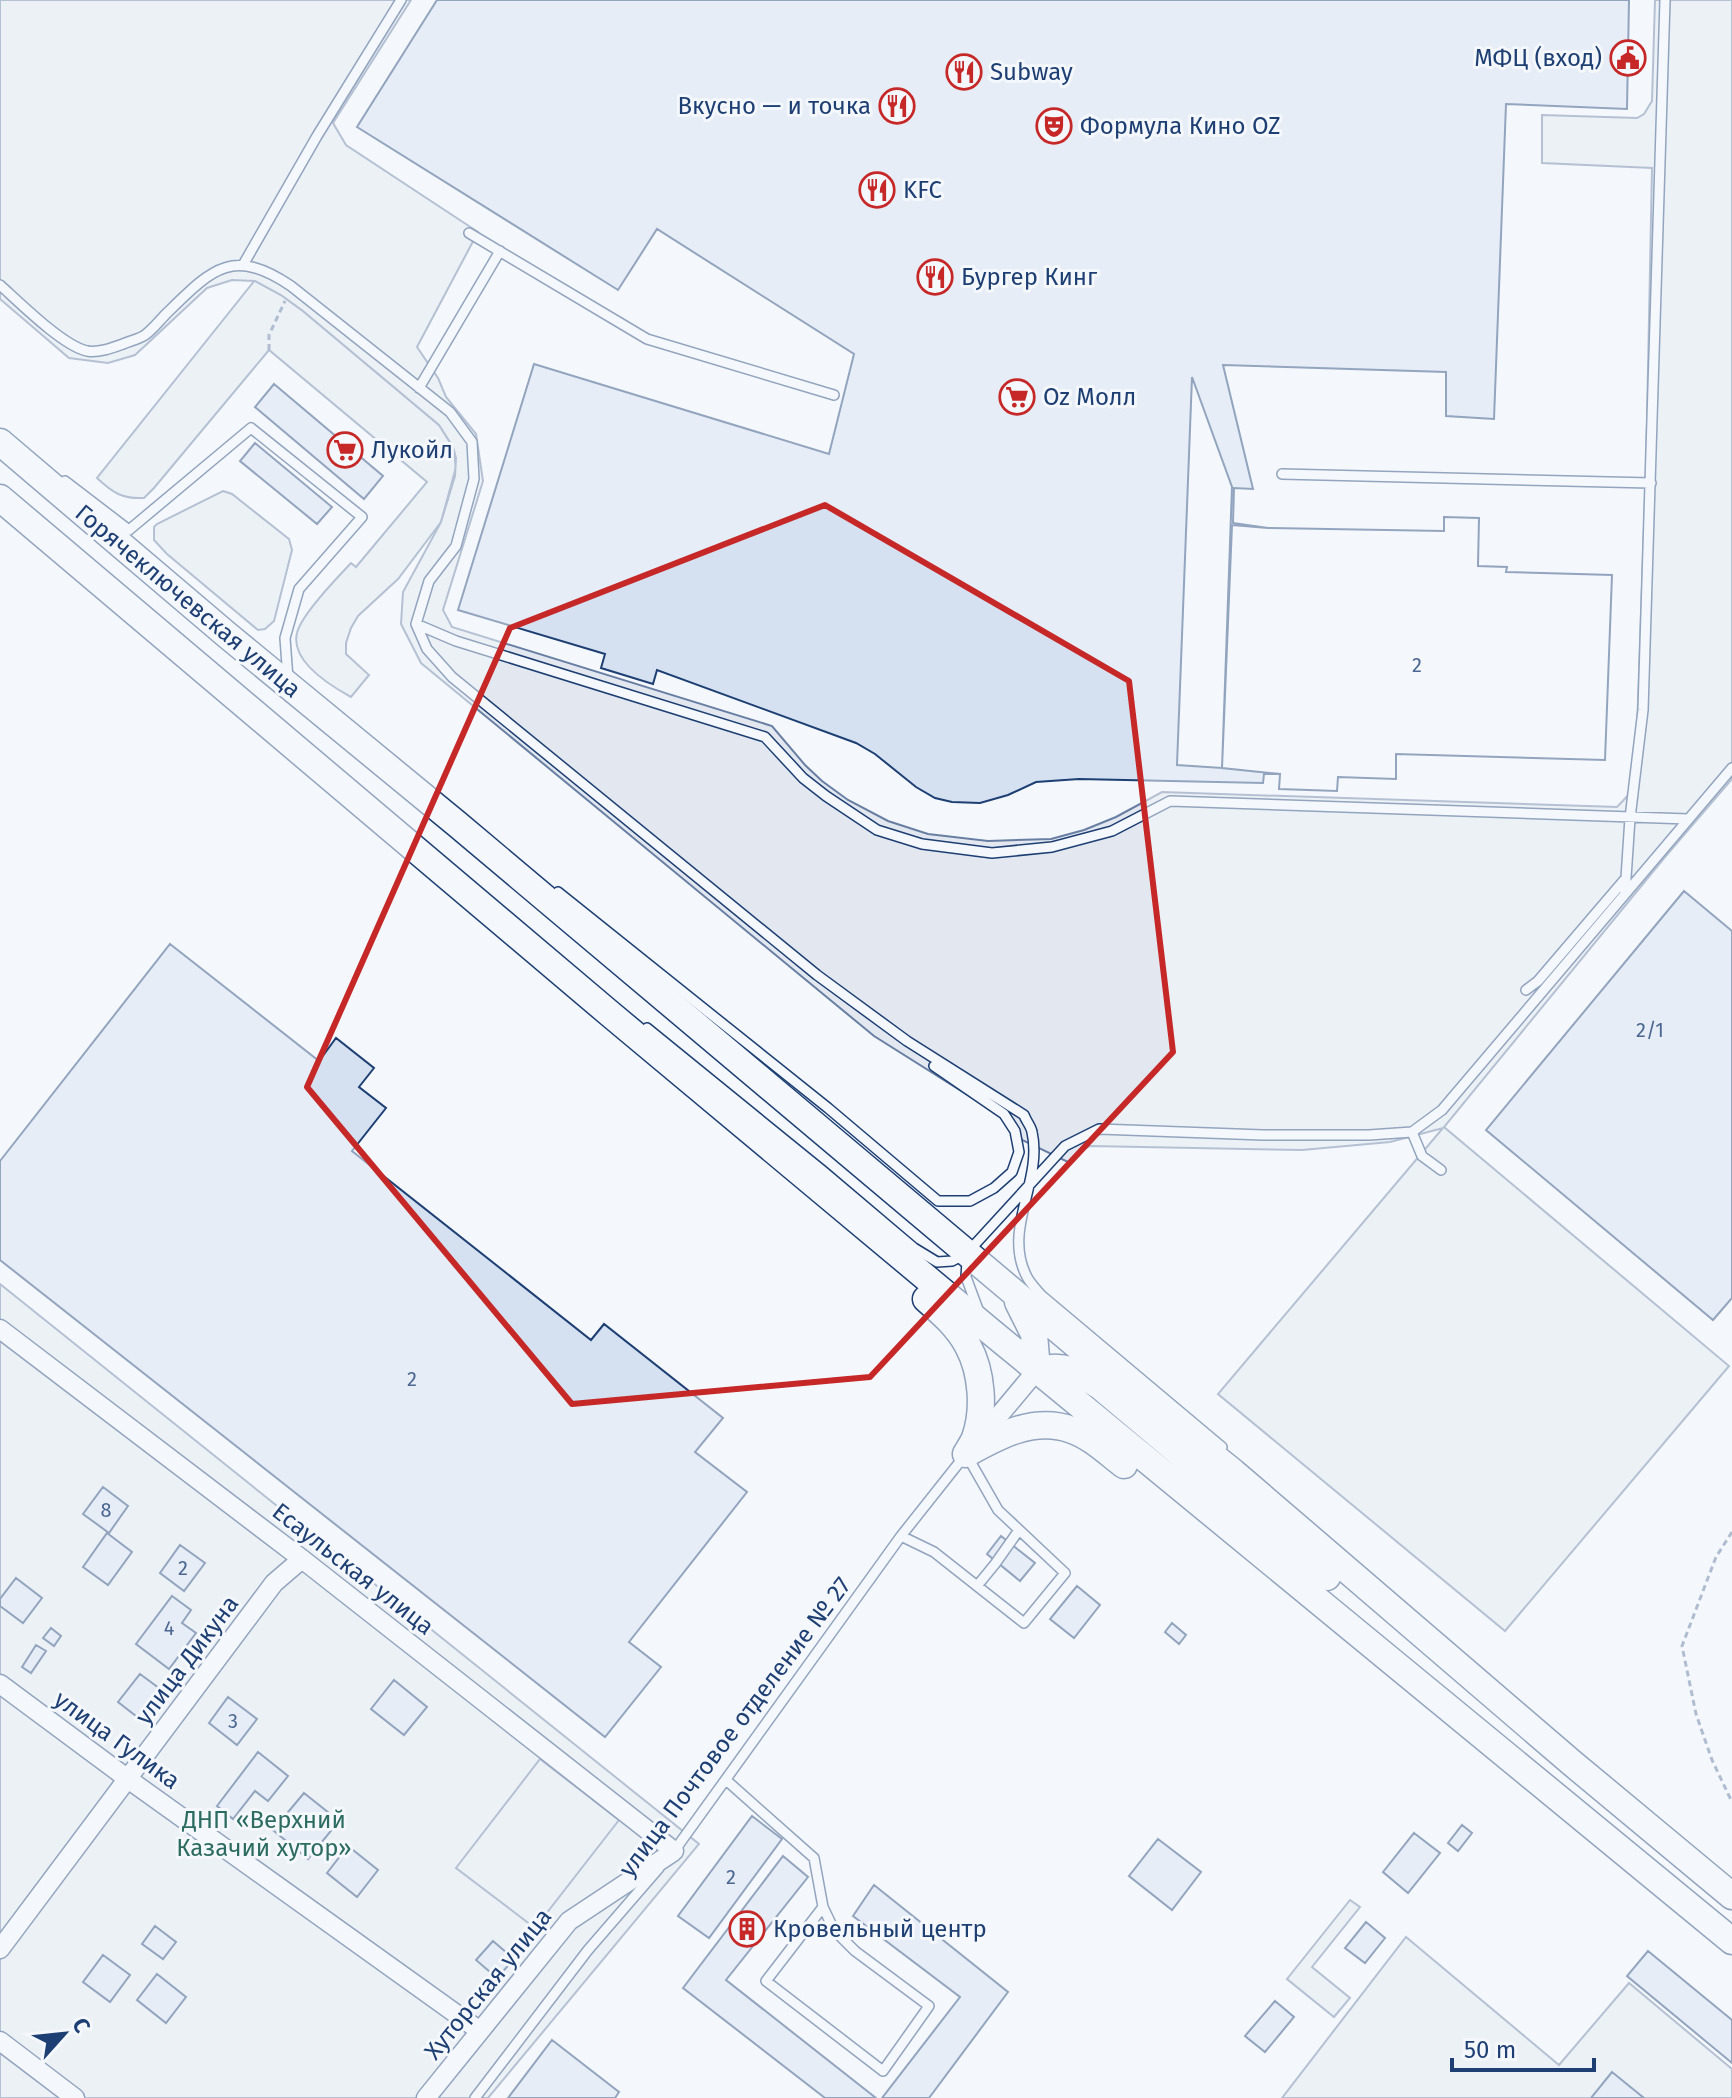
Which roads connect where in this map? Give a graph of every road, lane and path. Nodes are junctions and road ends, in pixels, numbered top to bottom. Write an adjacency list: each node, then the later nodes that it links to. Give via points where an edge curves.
1 (401, 0): 5 (lane)
2 (1665, 0): 15 (lane)
3 (469, 233): 4 (lane)
4 (500, 251): 9 (lane); 10 (lane, via 647,339)
5 (243, 265): 6 (lane, via 204,276 144,336 101,351 86,351 49,329); 7 (lane, via 270,272)
6 (0, 285)
7 (291, 286): 8 (path, via 269,335); 9 (lane)
8 (269, 350)
9 (419, 388): 19 (lane, via 450,412 472,442 474,479 456,546 429,581)
10 (834, 395)
11 (0, 433): 13 (main road)
12 (0, 442): 13 (main road, Горячеключевская улица)
13 (27, 464): 20 (main road, Горячеключевская улица); 20 (lane, via 65,481 129,530 251,428 362,517 299,589 285,638)
14 (1282, 474): 15 (lane)
15 (1651, 483): 22 (lane, via 1643,710)
16 (0, 498): 18 (main road, Горячеключевская улица)
17 (0, 509): 18 (main road)
18 (70, 557): 26 (main road, Горячеключевская улица)
19 (416, 624): 22 (lane, via 765,737 803,778 877,830 936,846 992,853 1052,847 1112,831 1170,801); 31 (lane, via 427,649 452,677)
20 (289, 686): 24 (main road, Горячеключевская улица)
21 (1732, 768): 23 (lane)
22 (1630, 818): 23 (lane); 27 (lane)
23 (1688, 819): 29 (lane)
24 (457, 824): 25 (lane); 38 (main road, Горячеключевская улица)
25 (497, 844)
26 (433, 863): 30 (lane, via 455,873); 33 (main road, Горячеключевская улица)
27 (1626, 878): 29 (lane); 32 (lane, via 1526,990)
28 (546, 883): 31 (lane, via 938,1201 970,1201 994,1188 1012,1172 1019,1152 1004,1114 840,1001)
29 (1625, 893): 32 (lane)
30 (566, 962)
31 (831, 986): 37 (lane, via 1024,1115 1032,1130)
32 (1544, 991): 35 (lane, via 1442,1110)
33 (609, 1013): 41 (main road, Горячеключевская улица); 43 (main road, via 625,1048 947,1316 969,1346 980,1387 975,1437)
34 (639, 1022): 38 (lane, via 914,1248 937,1262)
35 (1412, 1132): 36 (lane, via 1422,1156); 37 (lane, via 1263,1135 1099,1129 1065,1146)
36 (1441, 1170)
37 (1032, 1180): 38 (lane); 44 (lane, via 1018,1232 1026,1275 1041,1295)
38 (967, 1253): 39 (main road, Горячеключевская улица); 41 (lane, via 966,1277)
39 (1011, 1290): 42 (main road, via 1034,1334); 51 (main road, Горячеключевская улица)
40 (0, 1329): 48 (street, Есаульская улица)
41 (990, 1331): 42 (main road, Горячеключевская улица)
42 (1037, 1370): 43 (street); 53 (main road, via 1063,1367 1101,1387 1463,1690); 60 (main road, Горячеключевская улица)
43 (966, 1454): 45 (lane, via 998,1510); 47 (lane, улица Почтовое отделение № 27); 60 (main road, via 1025,1427 1073,1430 1096,1443 1654,1898)
44 (1231, 1455)
45 (1019, 1530): 50 (lane); 50 (lane, via 1065,1573 1024,1623)
46 (1732, 1532): 56 (path, via 1716,1557 1682,1646 1696,1714)
47 (901, 1536): 50 (lane, via 934,1552); 55 (lane, улица Почтовое отделение № 27)
48 (302, 1559): 54 (street, улица Дикуна, via 274,1583); 57 (street, Есаульская улица)
49 (1372, 1577): 51 (lane)
50 (977, 1586)
51 (1416, 1629): 53 (main road, Горячеключевская улица)
52 (0, 1684): 54 (street, улица Гулика)
53 (1522, 1721): 58 (main road)
54 (128, 1779): 62 (street, улица Дикуна); 63 (street, улица Гулика)
55 (726, 1780): 57 (lane, улица Почтовое отделение № 27); 59 (lane, via 814,1858)
56 (1732, 1802)
57 (673, 1852): 63 (street, Хуторская улица, via 569,1921); 67 (lane, улица Почтовое отделение № 27, via 588,1950)
58 (1732, 1896)
59 (823, 1907): 59 (lane, via 834,1930 855,1951 929,2006 883,2071 766,1981)
60 (1704, 1917): 61 (main road, Горячеключевская улица)
61 (1732, 1941)
62 (0, 1949)
63 (480, 2031): 66 (street, Хуторская улица)
64 (0, 2041): 65 (street)
65 (75, 2098)
66 (426, 2098)
67 (475, 2098)

